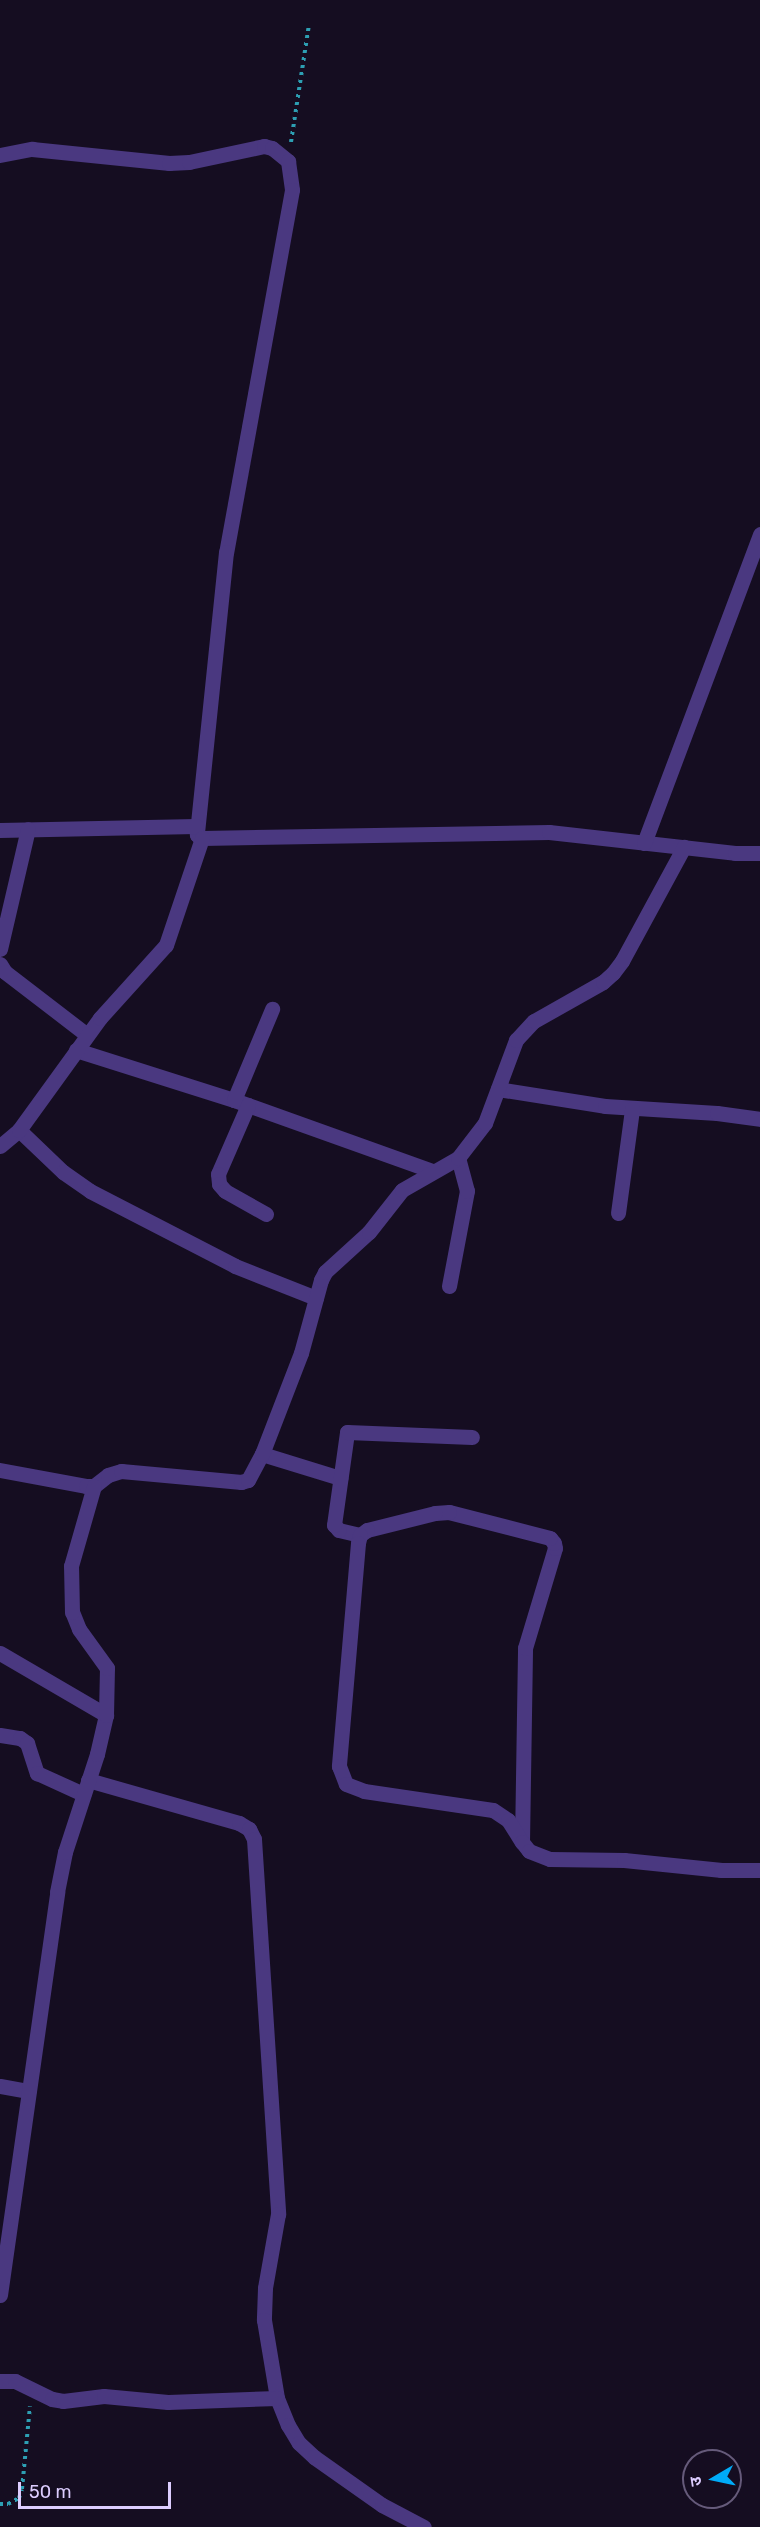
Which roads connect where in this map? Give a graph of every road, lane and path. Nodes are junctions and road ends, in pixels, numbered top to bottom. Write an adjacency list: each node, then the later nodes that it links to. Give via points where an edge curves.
1 (309, 24): 3 (path)
2 (0, 155): 3 (street, via 32,150 169,163 264,146)
3 (288, 161): 7 (street, via 292,190 226,552)
4 (760, 534): 8 (street)
5 (27, 829): 6 (street); 7 (street); 11 (street)
6 (0, 830)
7 (199, 832): 8 (street, via 549,832); 14 (street, via 166,945)
8 (644, 843): 9 (street)
9 (684, 847): 10 (street); 16 (street, via 622,961 603,982 525,1029 516,1040)
10 (760, 853)
11 (0, 949)
12 (0, 964): 14 (street, via 5,972)
13 (272, 1009): 17 (street)
14 (87, 1035): 15 (street)
15 (76, 1050): 17 (street); 20 (street)
16 (498, 1089): 18 (street); 22 (street, via 485,1123)
17 (241, 1102): 23 (street); 25 (street, via 218,1174 219,1184)
18 (632, 1109): 19 (street); 24 (street)
19 (760, 1119)
20 (19, 1130): 21 (street); 27 (street, via 63,1172 90,1191 235,1266)
21 (0, 1146)
22 (458, 1158): 23 (street); 26 (street, via 467,1191)
23 (432, 1171): 27 (street, via 393,1198 369,1232 326,1272)
24 (618, 1213)
25 (266, 1214)
26 (448, 1286)
27 (316, 1298): 29 (street, via 301,1353)
28 (472, 1437): 31 (street, via 351,1430 346,1436)
29 (262, 1454): 31 (street); 32 (street, via 248,1480 241,1482 121,1471)
30 (0, 1470): 32 (street)
31 (340, 1478): 33 (street, via 336,1529)
32 (94, 1486): 35 (street, via 71,1566 72,1612 79,1629 107,1668)
33 (360, 1535): 39 (street, via 341,1776 346,1784 364,1791 493,1810 508,1820); 39 (street, via 442,1512 554,1542 524,1659)
34 (0, 1653): 35 (street)
35 (106, 1715): 37 (street)
36 (0, 1735): 38 (street, via 27,1743 37,1773)
37 (88, 1779): 38 (street); 47 (street, via 239,1823 249,1829 254,1839 278,2206 264,2320)
38 (83, 1794): 42 (street, via 57,1892)
39 (522, 1842): 40 (street, via 529,1851 550,1859)
40 (760, 1870)
41 (0, 2086): 42 (street)
42 (29, 2091): 43 (street)
43 (3, 2255): 44 (street)
44 (0, 2295)
45 (0, 2380): 46 (street, via 15,2381)
46 (32, 2391): 47 (street, via 63,2401 104,2396 168,2402); 48 (path, via 22,2489 19,2498)
47 (277, 2398): 49 (street, via 299,2443 314,2457 382,2505)
48 (0, 2504)
49 (424, 2527)

